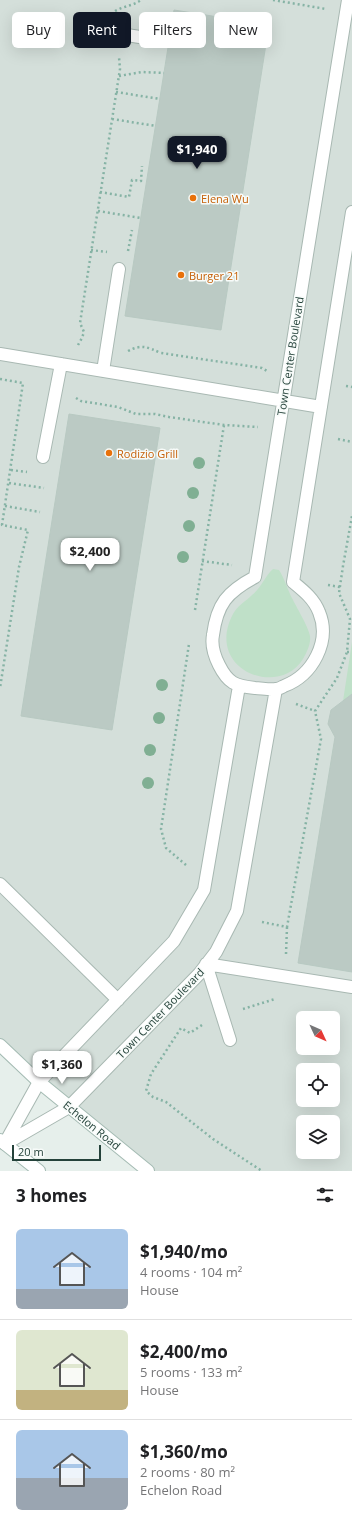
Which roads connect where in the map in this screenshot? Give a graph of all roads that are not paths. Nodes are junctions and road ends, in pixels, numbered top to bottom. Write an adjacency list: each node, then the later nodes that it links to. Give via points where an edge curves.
1 (348, 0): 7 (street, Town Center Boulevard)
2 (352, 212): 8 (street)
3 (119, 269): 6 (street)
4 (0, 354): 5 (street)
5 (61, 364): 6 (street); 9 (street)
6 (103, 371): 7 (street)
7 (283, 400): 8 (street); 10 (street, Town Center Boulevard, via 255,577 237,587 228,596 215,618 212,638 216,658 224,675)
8 (321, 407): 11 (street, via 294,582 309,595 319,612 323,632 319,652 309,669 295,682)
9 (43, 457)
10 (239, 686): 11 (street); 15 (street, via 204,890 174,941)
11 (276, 689): 13 (street, Town Center Boulevard, via 237,911 216,952)
12 (0, 884): 15 (street)
13 (206, 964): 14 (street); 16 (street); 19 (street, Town Center Boulevard)
14 (352, 987)
15 (118, 1000): 18 (street)
16 (230, 1040)
17 (0, 1045): 18 (street, Echelon Road)
18 (39, 1082): 19 (street, Echelon Road); 20 (street)
19 (69, 1107): 20 (street, Town Center Boulevard); 22 (street, Echelon Road)
20 (2, 1142): 21 (street)
21 (39, 1171)
22 (148, 1171)

